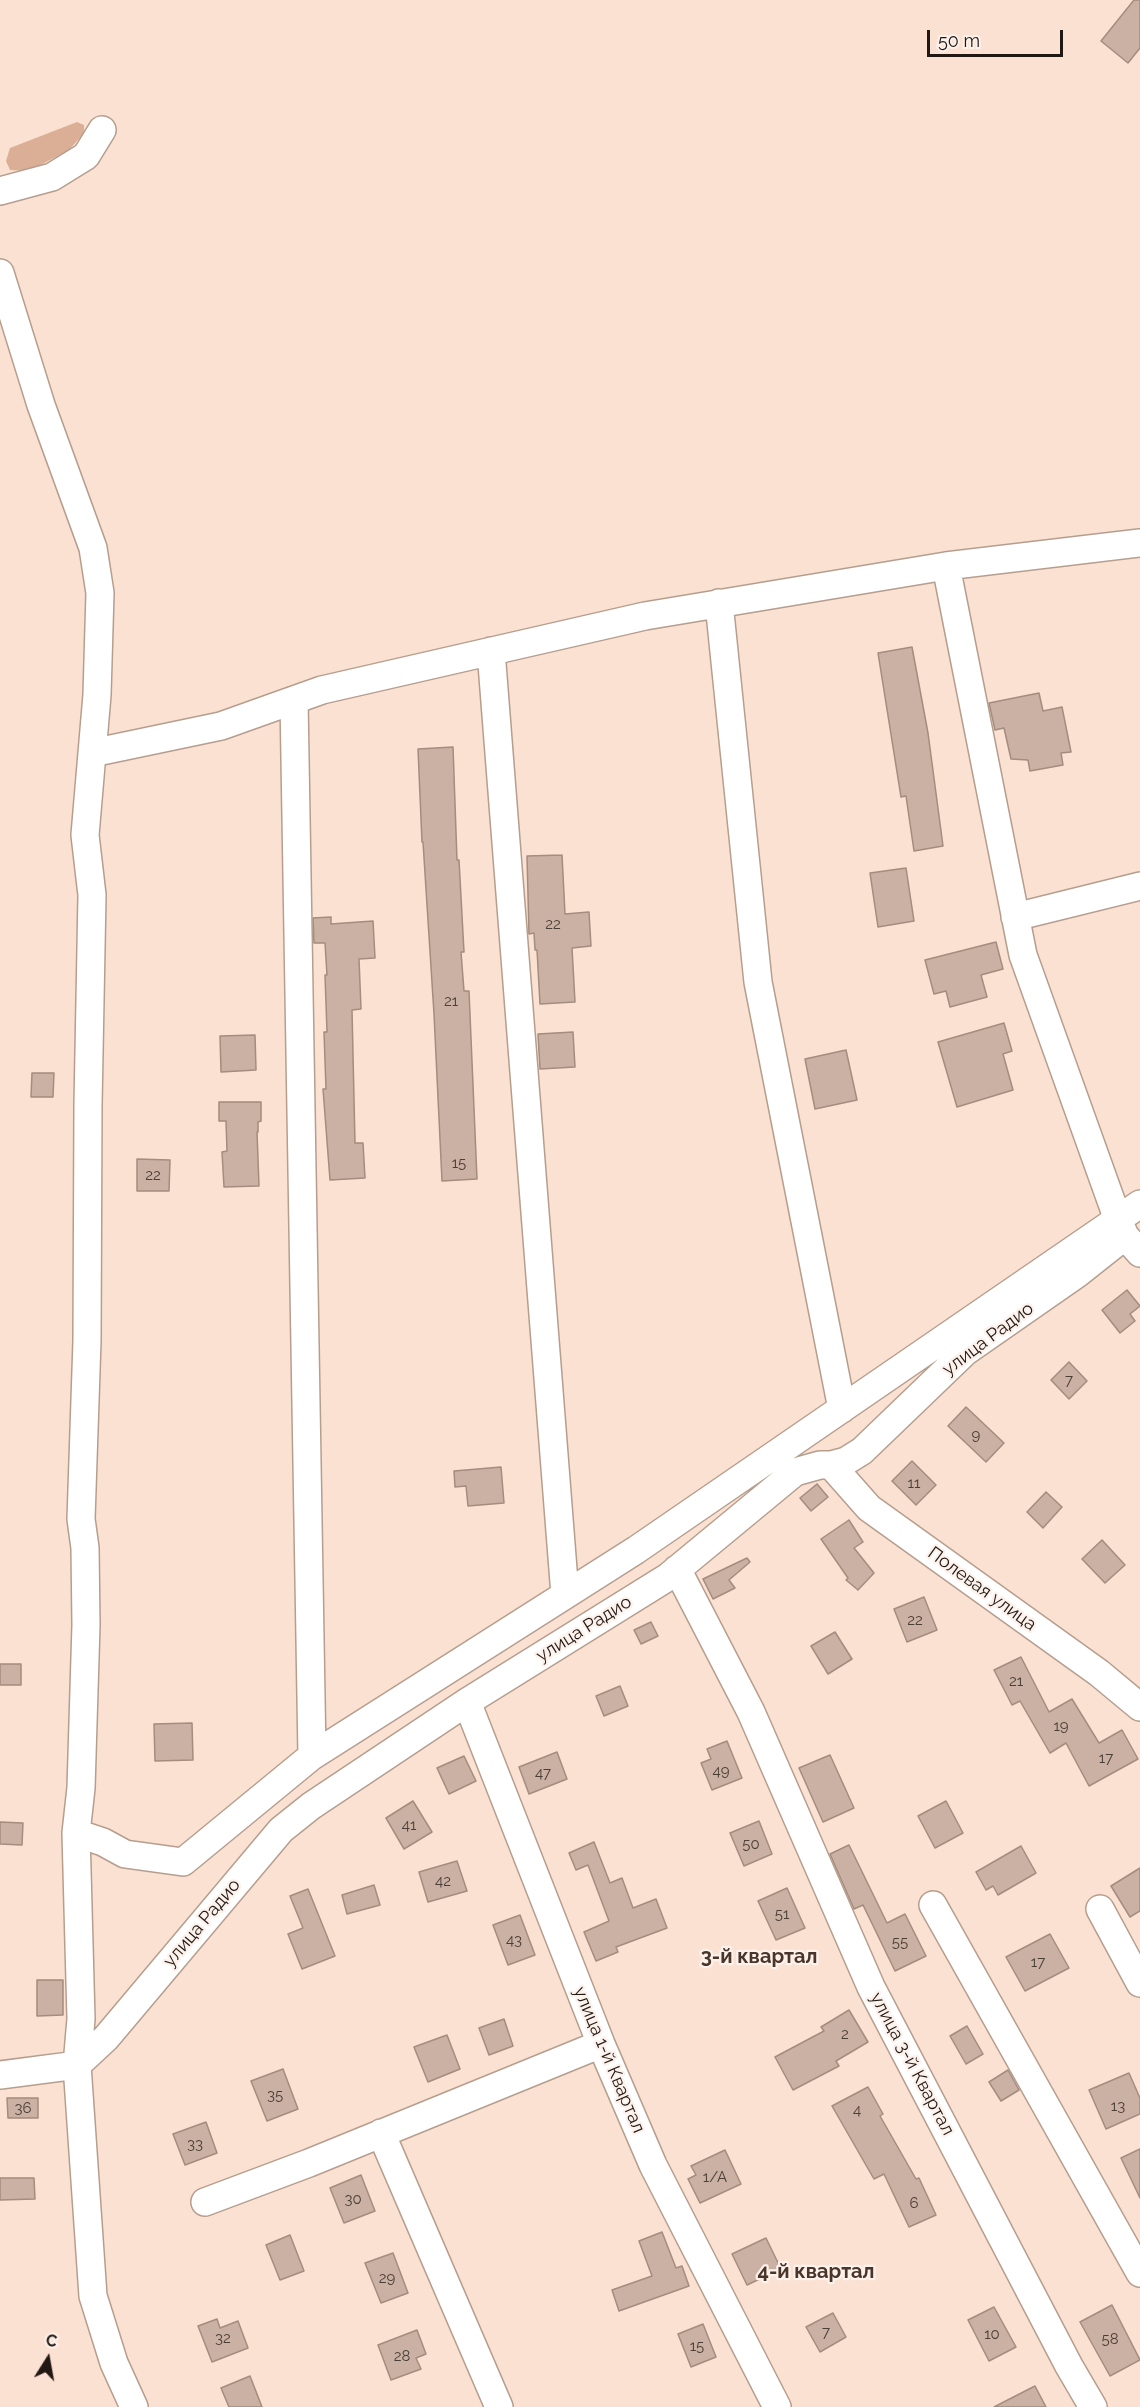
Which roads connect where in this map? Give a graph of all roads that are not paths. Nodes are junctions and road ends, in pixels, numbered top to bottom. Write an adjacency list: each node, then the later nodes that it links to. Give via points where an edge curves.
1 (102, 130): 2 (street, via 86,156 52,177)
2 (0, 191)
3 (0, 273): 9 (street, via 41,405 93,548 100,593)
4 (1140, 543): 5 (street)
5 (946, 566): 6 (street); 11 (street)
6 (719, 603): 7 (street); 14 (street, via 758,982)
7 (491, 651): 8 (street); 17 (street)
8 (294, 700): 9 (street, via 221,726); 20 (street)
9 (92, 753): 21 (street, via 86,835 92,895 81,1519 86,1625)
10 (1140, 886): 11 (street)
11 (1015, 917): 13 (street, via 1023,955)
12 (1140, 1204): 13 (street)
13 (1128, 1236): 14 (street); 15 (street, улица Радио, via 965,1352 862,1451)
14 (842, 1409): 17 (street)
15 (831, 1465): 16 (street, улица Радио, via 795,1472); 19 (street, Полевая улица, via 869,1508 1099,1673)
16 (677, 1569): 18 (street, улица Радио); 34 (street, улица 3-й Квартал, via 750,1712 871,1987)
17 (565, 1595): 20 (street)
18 (466, 1702): 25 (street, улица 1-й Квартал); 26 (street, улица Радио, via 281,1830 106,2038)
19 (1140, 1707)
20 (312, 1755): 21 (street, via 183,1862 124,1854)
21 (76, 1833): 26 (street, via 81,2019)
22 (933, 1905): 30 (street)
23 (1100, 1909): 24 (street)
24 (1140, 1983)
25 (601, 2044): 28 (street); 33 (street, улица 1-й Квартал, via 653,2165)
26 (77, 2065): 27 (street); 31 (street, via 93,2296 114,2363)
27 (0, 2075)
28 (381, 2133): 29 (street); 32 (street)
29 (205, 2202)
30 (1140, 2272)
31 (134, 2407)
32 (499, 2407)
33 (777, 2407)
34 (1093, 2407)

